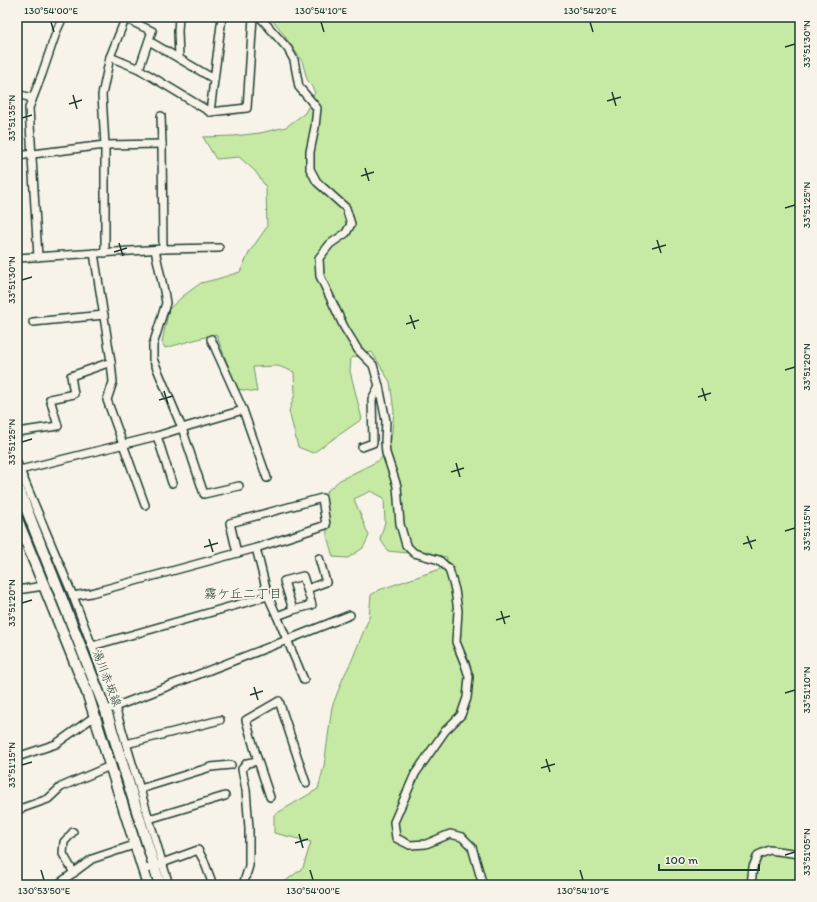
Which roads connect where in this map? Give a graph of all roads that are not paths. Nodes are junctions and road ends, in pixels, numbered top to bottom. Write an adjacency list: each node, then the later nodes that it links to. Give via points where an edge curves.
1 (63, 17): 13 (street)
2 (124, 17): 7 (street, via 152,31); 8 (street)
3 (179, 17): 9 (street)
4 (222, 17): 11 (street)
5 (253, 17): 14 (street, via 247,108)
6 (260, 17): 31 (street, via 288,49 294,60 300,87 317,108 310,169 317,182 346,208 352,224 319,258 320,276 344,327 358,350 373,366)
7 (149, 41): 9 (street); 10 (street)
8 (110, 57): 10 (street); 17 (street, via 102,95)
9 (179, 58): 11 (street)
10 (139, 69): 14 (street)
11 (214, 79): 14 (street)
12 (17, 94): 13 (street)
13 (32, 98): 18 (street, via 28,108)
14 (210, 112)
15 (161, 116): 16 (street)
16 (162, 144): 17 (street); 22 (street)
17 (105, 145): 18 (street); 24 (street)
18 (32, 153): 19 (street); 25 (street)
19 (17, 156)
20 (219, 248): 22 (street)
21 (155, 250): 22 (street); 24 (street); 33 (street, via 166,303 153,346 153,359)
22 (163, 250)
23 (94, 253): 24 (street); 25 (street); 27 (street)
24 (105, 253)
25 (38, 256): 26 (street)
26 (17, 258)
27 (104, 315): 28 (street); 30 (street)
28 (33, 322)
29 (211, 339): 32 (street)
30 (111, 362): 34 (street, via 71,376 74,394 50,399 58,426); 36 (street, via 113,382 107,400)
31 (379, 386): 37 (street, via 372,399 374,443); 86 (street, via 386,421 386,453 397,486 400,524 406,545 414,553 439,560 449,569 458,610 456,642 469,677 467,698 461,715 445,731 415,774 394,822 396,838 410,845 426,844 450,834 462,837 472,847)
32 (244, 410): 33 (street); 40 (street)
33 (182, 428): 35 (street); 43 (street, via 204,494)
34 (17, 432)
35 (158, 436): 36 (street); 41 (street)
36 (123, 444): 39 (street); 44 (street)
37 (362, 447)
38 (17, 463): 39 (street)
39 (20, 470): 52 (street)
40 (267, 478)
41 (172, 483)
42 (17, 485): 60 (main road, 湯川赤坂線)
43 (239, 486)
44 (145, 505)
45 (17, 519): 49 (main road, 湯川赤坂線)
46 (256, 548): 47 (street); 47 (street, via 326,524 322,498 230,524); 53 (street)
47 (236, 554): 52 (street)
48 (319, 558): 50 (street, via 326,582)
49 (44, 586): 51 (street); 61 (main road, 湯川赤坂線)
50 (307, 589): 54 (street, via 312,605); 54 (street, via 303,576 284,581)
51 (17, 590)
52 (73, 596): 58 (street)
53 (268, 596): 56 (street); 58 (street)
54 (293, 610): 56 (street)
55 (350, 615): 57 (street)
56 (277, 616): 57 (street)
57 (288, 640): 59 (street); 60 (street)
58 (92, 646): 60 (street)
59 (304, 680)
60 (110, 709): 63 (street); 77 (main road, 湯川赤坂線)
61 (95, 716): 64 (street, via 56,744); 67 (main road, 湯川赤坂線)
62 (220, 720): 63 (street)
63 (126, 744): 69 (street)
64 (17, 757)
65 (258, 761): 68 (street, via 246,720 279,701); 71 (street); 85 (street, via 247,763 242,769 249,828 249,866)
66 (231, 765): 69 (street, via 211,767)
67 (110, 766): 72 (street, via 61,787 48,799); 75 (main road, 湯川赤坂線)
68 (306, 783)
69 (140, 789): 73 (street)
70 (225, 796): 73 (street)
71 (270, 797)
72 (17, 810)
73 (149, 820): 77 (street)
74 (73, 832): 79 (street, via 64,842 63,854)
75 (134, 845): 78 (main road, 湯川赤坂線); 79 (street, via 92,859)
76 (800, 854): 87 (street, via 769,850 758,855 753,867)
77 (158, 865): 78 (street); 82 (main road, 湯川赤坂線); 83 (street); 84 (street, via 198,850)
78 (143, 871): 81 (main road, 湯川赤坂線)
79 (74, 873): 80 (street)
80 (57, 885)
81 (148, 885)
82 (160, 885)
83 (169, 885)
84 (213, 885)
85 (243, 885)
86 (483, 885)
87 (751, 885)

